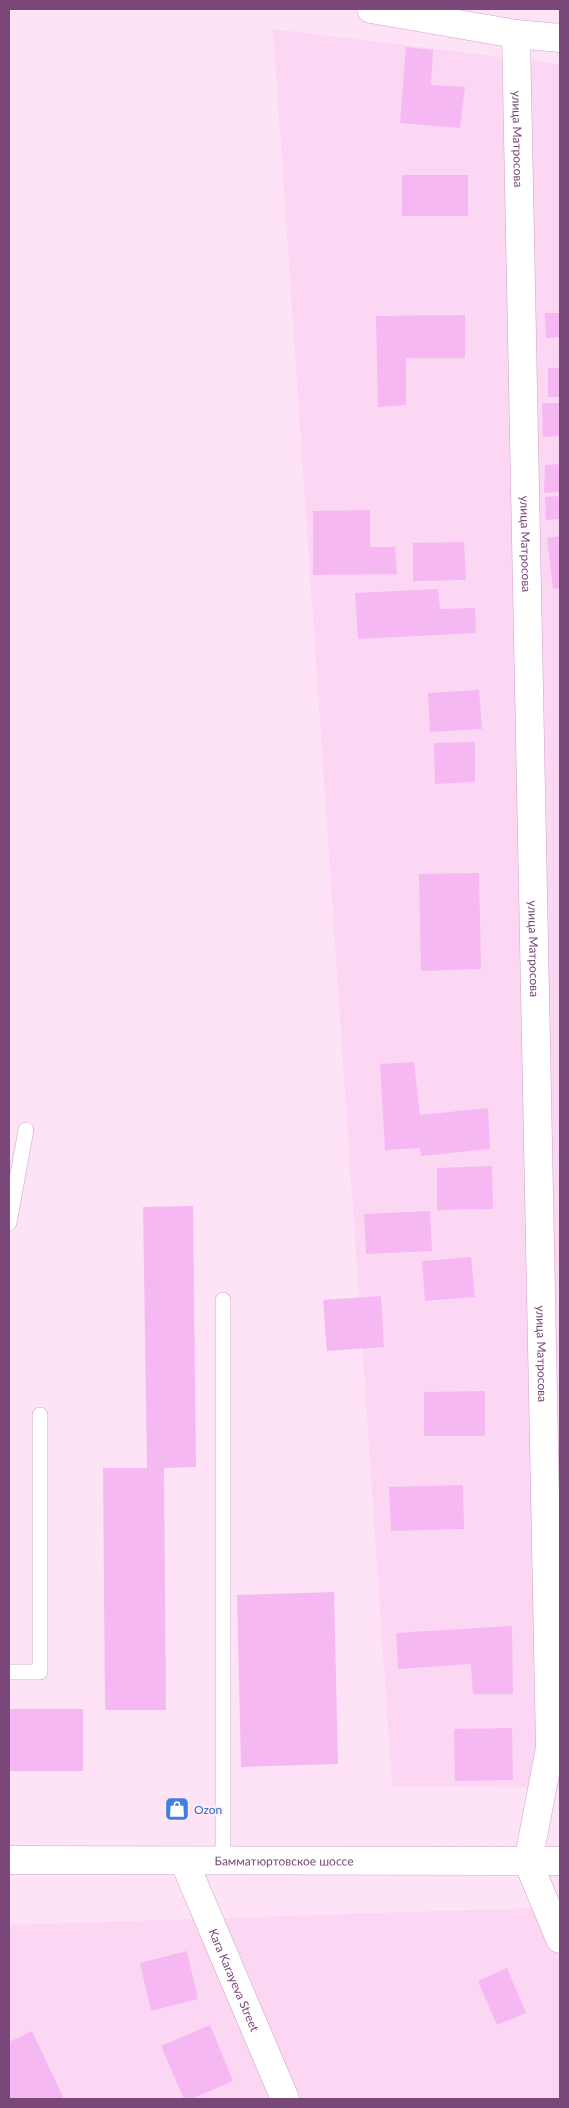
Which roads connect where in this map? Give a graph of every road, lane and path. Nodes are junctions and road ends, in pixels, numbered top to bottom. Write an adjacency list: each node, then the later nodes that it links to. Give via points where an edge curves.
1 (370, 9): 2 (street)
2 (516, 34): 3 (street); 13 (street, улица Матросова, via 550,1748)
3 (560, 38)
4 (26, 1130): 5 (lane)
5 (9, 1223)
6 (223, 1300): 11 (lane)
7 (40, 1415): 8 (lane, via 40,1672)
8 (9, 1672)
9 (9, 1860): 10 (street, Бамматюртовское шоссе)
10 (184, 1861): 11 (street, Бамматюртовское шоссе); 15 (street, Kara Karayeva Street)
11 (223, 1861): 13 (street, Бамматюртовское шоссе)
12 (560, 1861): 13 (street, Бамматюртовское шоссе)
13 (528, 1862): 14 (street)
14 (560, 1939)
15 (285, 2099)

